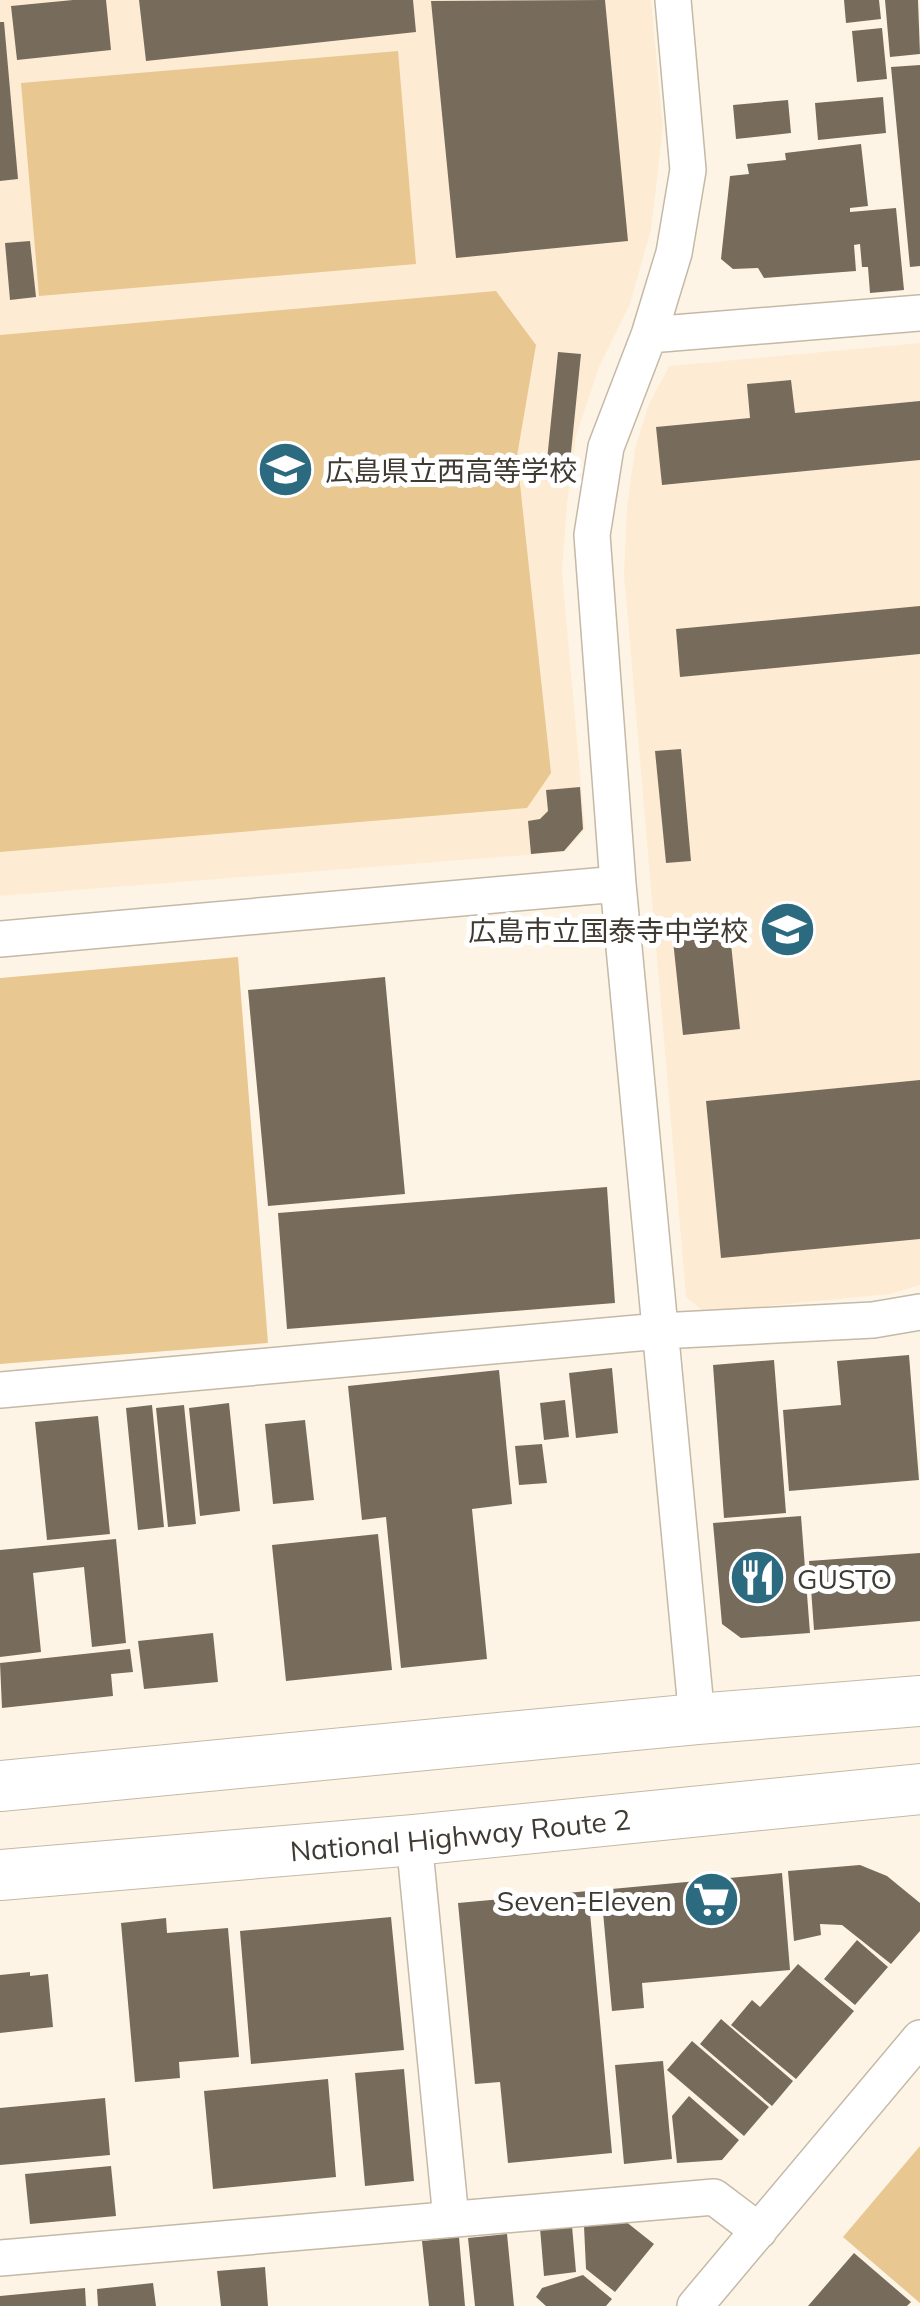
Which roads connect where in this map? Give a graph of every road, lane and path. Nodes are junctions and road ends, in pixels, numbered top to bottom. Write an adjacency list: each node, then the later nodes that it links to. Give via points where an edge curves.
1 (672, 0): 3 (street, via 688,170 674,253)
2 (920, 313): 3 (street)
3 (648, 335): 4 (street, via 606,447 592,535)
4 (618, 884): 5 (street); 7 (street)
5 (0, 939)
6 (920, 1312): 7 (street)
7 (660, 1331): 8 (street); 10 (street)
8 (0, 1390)
9 (920, 1701): 10 (highway)
10 (697, 1719): 11 (highway)
11 (0, 1786)
12 (920, 1789): 13 (highway, National Highway Route 2)
13 (803, 1802): 14 (street); 15 (highway, National Highway Route 2)
14 (920, 1813)
15 (414, 1840): 16 (highway, National Highway Route 2); 18 (street)
16 (0, 1875)
17 (920, 2038): 19 (street)
18 (450, 2219): 19 (street, via 714,2197); 20 (street)
19 (759, 2231): 21 (street)
20 (0, 2258)
21 (695, 2306)

